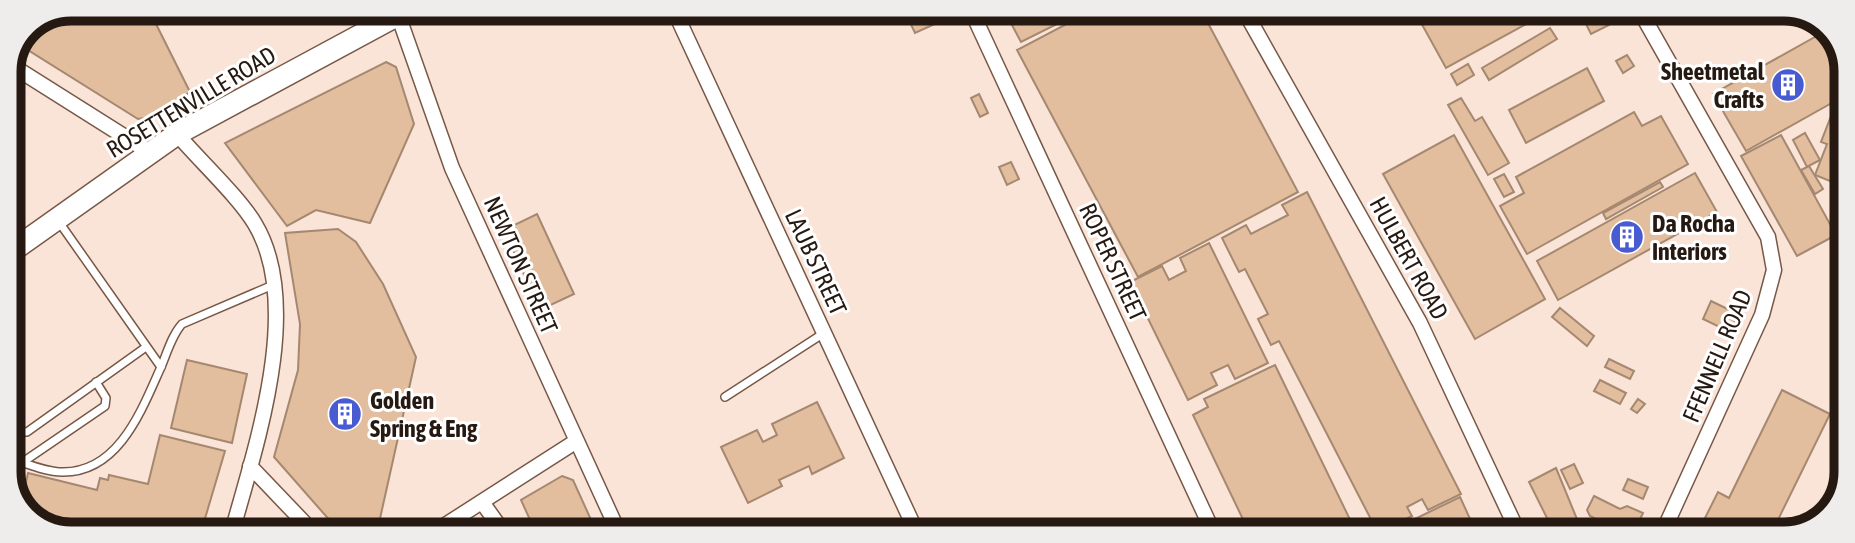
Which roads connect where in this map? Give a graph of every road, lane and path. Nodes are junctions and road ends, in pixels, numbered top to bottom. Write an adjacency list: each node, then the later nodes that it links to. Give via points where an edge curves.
1 (383, 21): 8 (main road, ROSETTENVILLE ROAD)
2 (404, 21): 19 (street, NEWTON STREET, via 452,168)
3 (680, 21): 13 (street, LAUB STREET)
4 (976, 21): 29 (street, ROPER STREET)
5 (1250, 21): 30 (street, HULBERT ROAD, via 1420,323)
6 (1646, 21): 31 (street, FFENNELL ROAD, via 1768,237 1774,270 1762,315)
7 (21, 71): 9 (street)
8 (177, 134): 9 (main road, ROSETTENVILLE ROAD); 12 (street, via 255,224)
9 (149, 152): 10 (main road, ROSETTENVILLE ROAD)
10 (57, 218): 11 (main road, ROSETTENVILLE ROAD); 14 (lane)
11 (21, 244)
12 (273, 285): 15 (lane, via 182,324); 21 (street, via 276,355)
13 (824, 333): 17 (lane); 28 (street, LAUB STREET)
14 (146, 347): 15 (lane); 16 (lane)
15 (161, 367): 20 (lane, via 139,418 114,450 88,466 64,472)
16 (96, 383): 18 (lane); 20 (lane, via 106,398 104,406)
17 (726, 397)
18 (21, 432)
19 (575, 442): 22 (street); 27 (street, NEWTON STREET)
20 (23, 462)
21 (250, 466): 23 (street); 24 (street)
22 (482, 502): 25 (street); 26 (street)
23 (235, 522)
24 (303, 522)
25 (450, 522)
26 (496, 522)
27 (614, 522)
28 (912, 522)
29 (1208, 522)
30 (1513, 522)
31 (1667, 522)

